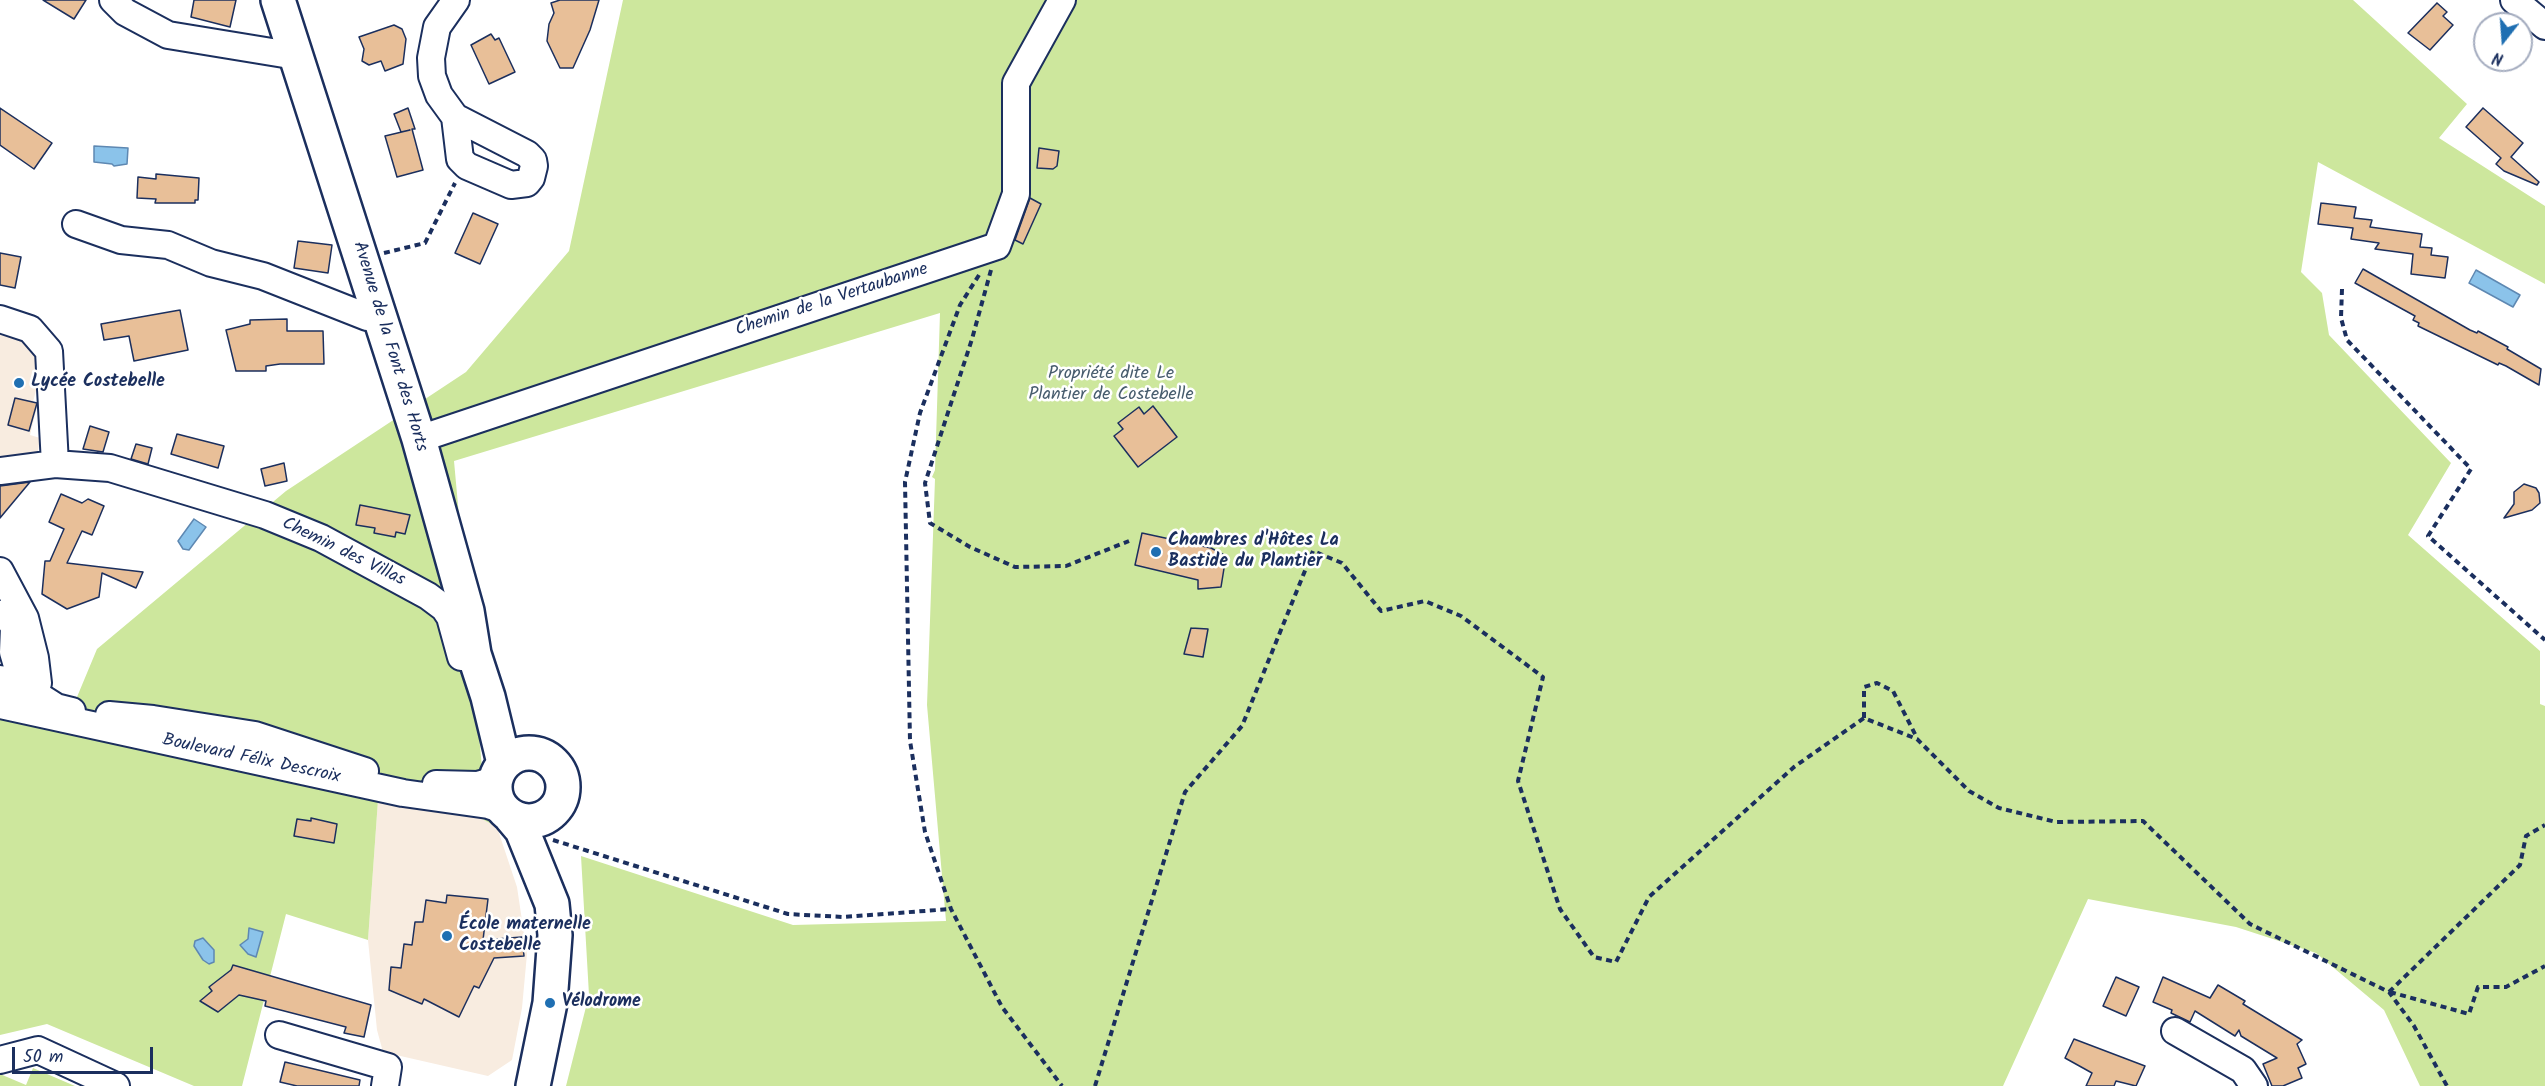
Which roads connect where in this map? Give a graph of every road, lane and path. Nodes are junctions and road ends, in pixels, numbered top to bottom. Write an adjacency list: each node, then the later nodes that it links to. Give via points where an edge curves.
1 (113, 0): 7 (street, via 126,12 168,35 284,54)
2 (278, 0): 7 (main road, Avenue de la Font des Horts)
3 (456, 0): 8 (street, via 437,27 431,58 439,95)
4 (1062, 0): 11 (street, via 1016,83 1016,194)
5 (2514, 0): 6 (street)
6 (2545, 27)
7 (296, 52): 12 (main road, Avenue de la Font des Horts)
8 (455, 117): 9 (street, via 459,152); 9 (street, via 527,154 534,166 527,183 511,185)
9 (465, 164): 12 (path, via 425,243)
10 (76, 224): 14 (street, via 121,240 168,245 367,316)
11 (997, 246): 16 (street, Chemin de la Vertaubanne); 19 (path, via 972,339 925,483 930,523 1015,567 1066,566); 32 (path, via 960,305 920,413 905,482 910,741 925,832)
12 (362, 259): 14 (main road, Avenue de la Font des Horts)
13 (2342, 289): 22 (path, via 2341,318 2348,340 2471,469 2427,536)
14 (378, 315): 16 (main road, Avenue de la Font des Horts)
15 (0, 319): 17 (street, via 30,329 49,351)
16 (419, 439): 24 (main road, Avenue de la Font des Horts)
17 (55, 464): 18 (street, Chemin des Villas); 28 (street, Chemin des Villas, via 110,468 266,515 321,538 428,596 450,617)
18 (0, 471)
19 (1129, 541)
20 (0, 571): 23 (street, via 25,618 38,683)
21 (0, 606): 23 (street, via 14,627)
22 (2545, 640)
23 (12, 678): 28 (street, Boulevard Félix Descroix, via 56,707 69,711 255,735 420,784)
24 (488, 697): 27 (main road, Avenue de la Font des Horts); 28 (main road, Avenue de la Font des Horts)
25 (1864, 718): 26 (path); 26 (path, via 1864,687 1877,683 1893,691); 42 (path, via 1794,767 1649,897 1617,962 1594,957 1560,909 1518,781 1543,677 1461,616 1425,601 1380,611 1342,563 1312,551 1242,726 1185,792)
26 (1917, 739): 34 (path, via 1969,791 1999,808 2056,822 2143,821 2250,924)
27 (546, 758): 28 (main road, via 524,753); 30 (main road, via 562,781 560,801)
28 (502, 789): 30 (main road, via 526,822); 31 (main road, Avenue de la Font des Horts)
29 (2545, 825): 34 (path, via 2526,836 2520,865)
30 (544, 826): 31 (main road, Avenue de la Font des Horts); 32 (path, via 788,914 843,917)
31 (542, 879): 40 (main road, Avenue de la Font des Horts, via 552,904 554,977)
32 (951, 909): 41 (path, via 1002,1007)
33 (2545, 966): 34 (path, via 2506,987 2478,987 2469,1014)
34 (2390, 992): 44 (path)
35 (2175, 1031): 43 (street, via 2243,1070)
36 (279, 1035): 39 (street, via 388,1067)
37 (0, 1060): 38 (street, via 38,1050)
38 (116, 1086)
39 (385, 1086)
40 (533, 1086)
41 (1062, 1086)
42 (1095, 1086)
43 (2254, 1086)
44 (2447, 1086)

